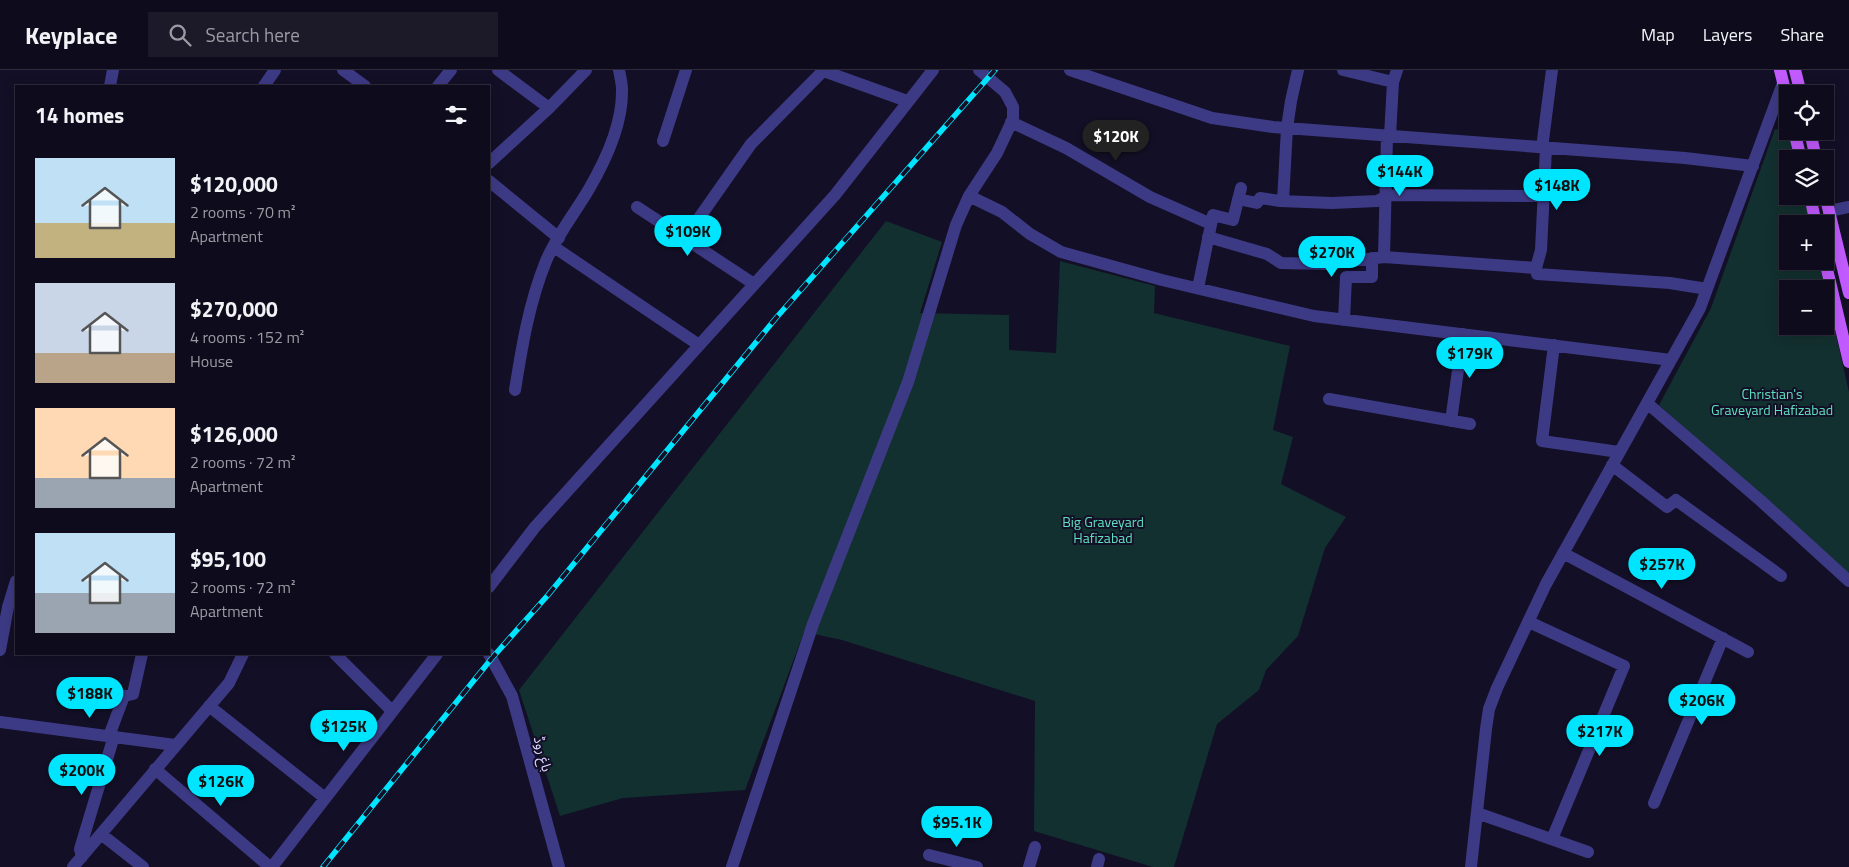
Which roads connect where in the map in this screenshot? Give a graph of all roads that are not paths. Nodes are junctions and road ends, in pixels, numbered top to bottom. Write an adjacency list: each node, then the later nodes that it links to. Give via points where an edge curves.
1 (113, 70): 20 (street)
2 (275, 70): 21 (street)
3 (343, 70): 22 (street)
4 (451, 70): 23 (street)
5 (498, 70): 26 (street)
6 (586, 70): 26 (street)
7 (619, 70): 46 (street, via 622,89 610,147)
8 (686, 70): 30 (street)
9 (822, 70): 25 (street); 45 (street, via 751,144)
10 (933, 70): 25 (street)
11 (979, 70): 27 (street, via 1005,92 1013,107)
12 (1070, 70): 28 (street, via 1212,118)
13 (1298, 70): 28 (street)
14 (1343, 70): 18 (street)
15 (1552, 70): 31 (street)
16 (1780, 70): 19 (main road)
17 (1795, 70): 24 (main road)
18 (1395, 76): 29 (street)
19 (1783, 83): 33 (street)
20 (110, 85)
21 (265, 85)
22 (364, 85)
23 (439, 85)
24 (1798, 85)
25 (907, 101): 50 (street, via 835,195)
26 (549, 108): 32 (street)
27 (1011, 122): 35 (street, via 997,153); 43 (street, via 1066,148 1150,197)
28 (1287, 128): 29 (street); 38 (street)
29 (1388, 136): 31 (street); 37 (street)
30 (663, 141)
31 (1544, 148): 33 (street); 36 (street)
32 (490, 162)
33 (1753, 166): 52 (street)
34 (490, 182): 46 (street)
35 (969, 196): 51 (street, via 1002,212 1061,252); 100 (street, via 956,224 908,382 813,624)
36 (1544, 196): 37 (street); 48 (street, via 1541,250)
37 (1386, 197): 38 (street, via 1377,201 1341,203); 47 (street)
38 (1283, 201): 43 (street, via 1260,198 1257,203 1240,194 1233,220 1213,215)
39 (1828, 205): 42 (main road)
40 (637, 207): 45 (street)
41 (1849, 207): 42 (street)
42 (1829, 211): 53 (main road)
43 (1211, 224): 44 (street)
44 (1208, 237): 47 (street, via 1267,254 1281,263 1324,264); 51 (street)
45 (685, 238): 50 (street)
46 (556, 243): 56 (street); 60 (street, via 528,312)
47 (1378, 257): 48 (street); 54 (street, via 1372,277 1346,278)
48 (1536, 268): 52 (street, via 1537,274 1670,283)
49 (1827, 270): 59 (main road)
50 (754, 284): 56 (street)
51 (1198, 288): 54 (street, via 1314,316)
52 (1707, 289): 58 (street)
53 (1849, 293)
54 (1344, 320): 55 (street)
55 (1462, 334): 57 (street); 63 (street)
56 (699, 345): 71 (street, via 535,527)
57 (1554, 345): 58 (street); 65 (street, via 1542,441)
58 (1671, 360): 62 (street)
59 (1849, 362)
60 (514, 390)
61 (1329, 399): 63 (street)
62 (1647, 403): 65 (street); 69 (street)
63 (1450, 420): 64 (street)
64 (1470, 424)
65 (1619, 452): 66 (street)
66 (1612, 465): 67 (street); 68 (street, via 1667,507 1676,500)
67 (1563, 553): 72 (street); 73 (street)
68 (1781, 576)
69 (1849, 581)
70 (15, 584): 74 (street)
71 (490, 586)
72 (1529, 622): 89 (street, via 1489,709); 91 (street, via 1624,666)
73 (1723, 638): 75 (street); 88 (street)
74 (0, 650)
75 (1748, 652)
76 (142, 655): 84 (street, via 133,694 124,696)
77 (243, 655): 81 (street, via 229,683)
78 (336, 655): 82 (street)
79 (436, 655): 82 (street)
80 (489, 655): 99 (street, باغ روڈ, via 512,696)
81 (209, 706): 85 (street); 87 (street)
82 (392, 712): 87 (street)
83 (0, 722): 84 (street)
84 (112, 736): 85 (street); 95 (street, via 80,849)
85 (175, 745): 86 (street)
86 (155, 769): 90 (street); 98 (street)
87 (325, 798): 98 (street)
88 (1654, 803)
89 (1476, 813): 91 (street); 103 (street)
90 (101, 834): 95 (street); 97 (street)
91 (1552, 839): 93 (street)
92 (1036, 847): 102 (street)
93 (1588, 852)
94 (929, 854): 101 (street)
95 (82, 857): 96 (street)
96 (72, 867)
97 (143, 867)
98 (271, 867)
99 (559, 867)
100 (732, 867)
101 (977, 867)
102 (1029, 867)
103 (1471, 867)

